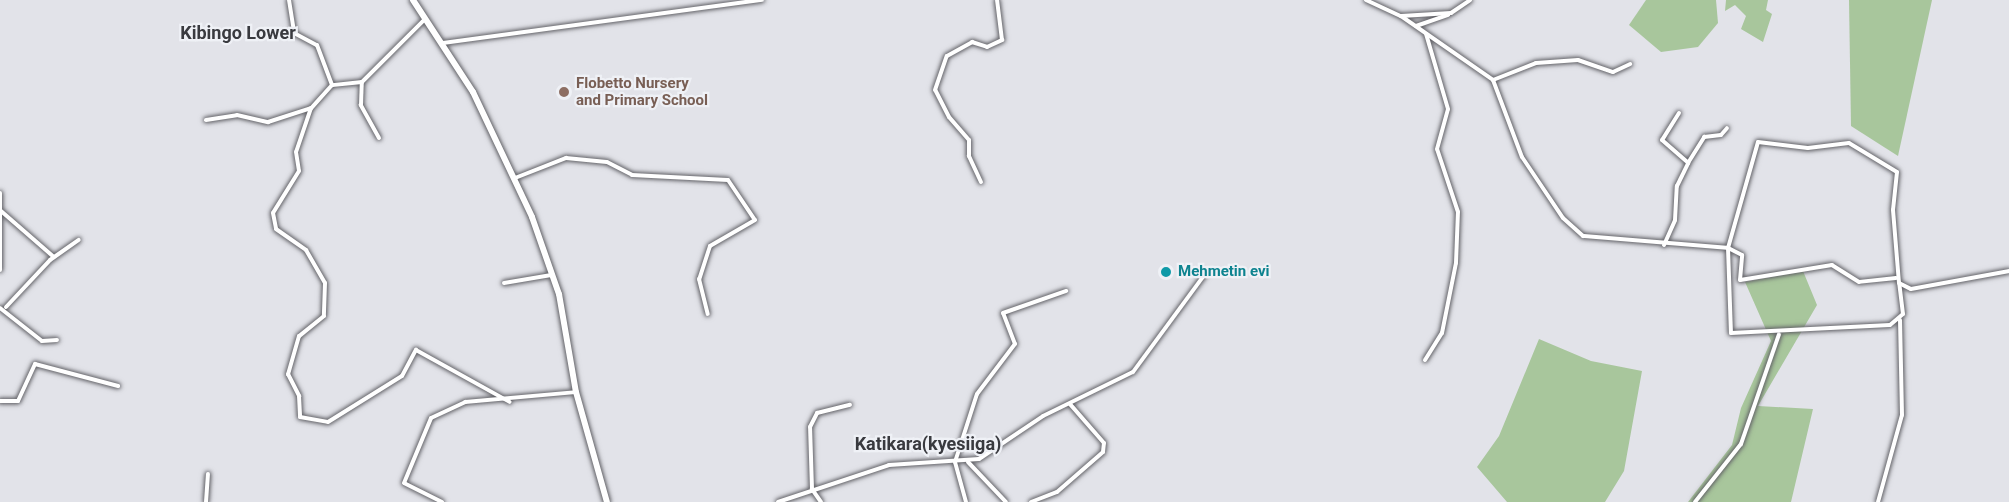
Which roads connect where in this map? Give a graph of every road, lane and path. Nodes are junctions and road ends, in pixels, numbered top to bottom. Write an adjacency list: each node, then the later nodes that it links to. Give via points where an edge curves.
1 (289, 0): 18 (street, via 294,33 317,45)
2 (413, 0): 11 (main road)
3 (720, 0): 8 (street)
4 (762, 0): 8 (street)
5 (997, 0): 26 (street, via 1002,40 987,47 972,42 947,56 935,90 948,117 969,140 969,156)
6 (1366, 0): 10 (street)
7 (1470, 0): 9 (street)
8 (715, 6): 14 (street)
9 (1451, 14): 10 (street); 12 (street)
10 (1401, 16): 12 (street)
11 (425, 19): 14 (main road); 17 (street)
12 (1415, 26): 13 (street)
13 (1426, 33): 16 (street); 46 (street, via 1448,109 1437,149 1458,212 1456,263 1442,333)
14 (443, 43): 25 (main road)
15 (1630, 64): 16 (street, via 1613,72 1578,60 1536,63)
16 (1493, 80): 30 (street, via 1522,157 1575,232)
17 (362, 82): 18 (street); 23 (street, via 362,105)
18 (332, 85): 19 (street)
19 (311, 108): 21 (street, via 268,122 237,115); 50 (street, via 296,152 299,171 272,216 279,232 306,250 325,284 324,316 299,336 288,374 300,398 301,418 328,422 402,376 416,350)
20 (1678, 113): 24 (street, via 1662,140)
21 (206, 120)
22 (1727, 128): 24 (street, via 1721,135 1704,137)
23 (379, 138)
24 (1688, 163): 30 (street, via 1677,186 1675,220)
25 (515, 178): 36 (main road); 42 (street, via 564,158 607,162 632,175 728,180 755,220 710,246 699,279)
26 (981, 182)
27 (0, 193): 28 (street)
28 (2, 211): 32 (street); 33 (street)
29 (79, 240): 32 (street)
30 (1664, 245): 31 (street)
31 (1728, 248): 37 (street, via 1742,255 1740,280 1832,264 1858,282); 37 (street, via 1758,142 1808,148 1853,143 1897,172); 44 (street, via 1732,335)
32 (54, 257): 41 (street)
33 (0, 270)
34 (2009, 271): 39 (street, via 1911,289)
35 (1205, 274): 51 (street, via 1133,372)
36 (551, 275): 38 (street); 48 (main road, via 560,294)
37 (1896, 278): 39 (street)
38 (504, 283)
39 (1899, 283): 43 (street)
40 (1066, 291): 53 (street, via 1004,311 1015,344 977,394)
41 (3, 308): 45 (street, via 42,341)
42 (708, 314)
43 (1900, 320): 44 (street); 66 (street, via 1902,415)
44 (1779, 334): 65 (street, via 1741,444)
45 (57, 340)
46 (1425, 360)
47 (118, 386): 49 (street, via 35,364 18,401)
48 (576, 392): 50 (street); 59 (main road)
49 (0, 401)
50 (510, 402): 58 (street, via 459,403 427,422 404,483)
51 (1070, 404): 54 (street); 64 (street, via 1104,443 1103,452 1057,492)
52 (850, 405): 56 (street, via 813,418)
53 (955, 462): 54 (street); 56 (street, via 890,465); 62 (street)
54 (968, 462): 63 (street)
55 (207, 474): 57 (street)
56 (812, 489): 60 (street); 61 (street)
57 (206, 502)
58 (442, 502)
59 (607, 502)
60 (778, 502)
61 (821, 502)
62 (966, 502)
63 (1006, 502)
64 (1031, 502)
65 (1695, 502)
66 (1878, 502)

